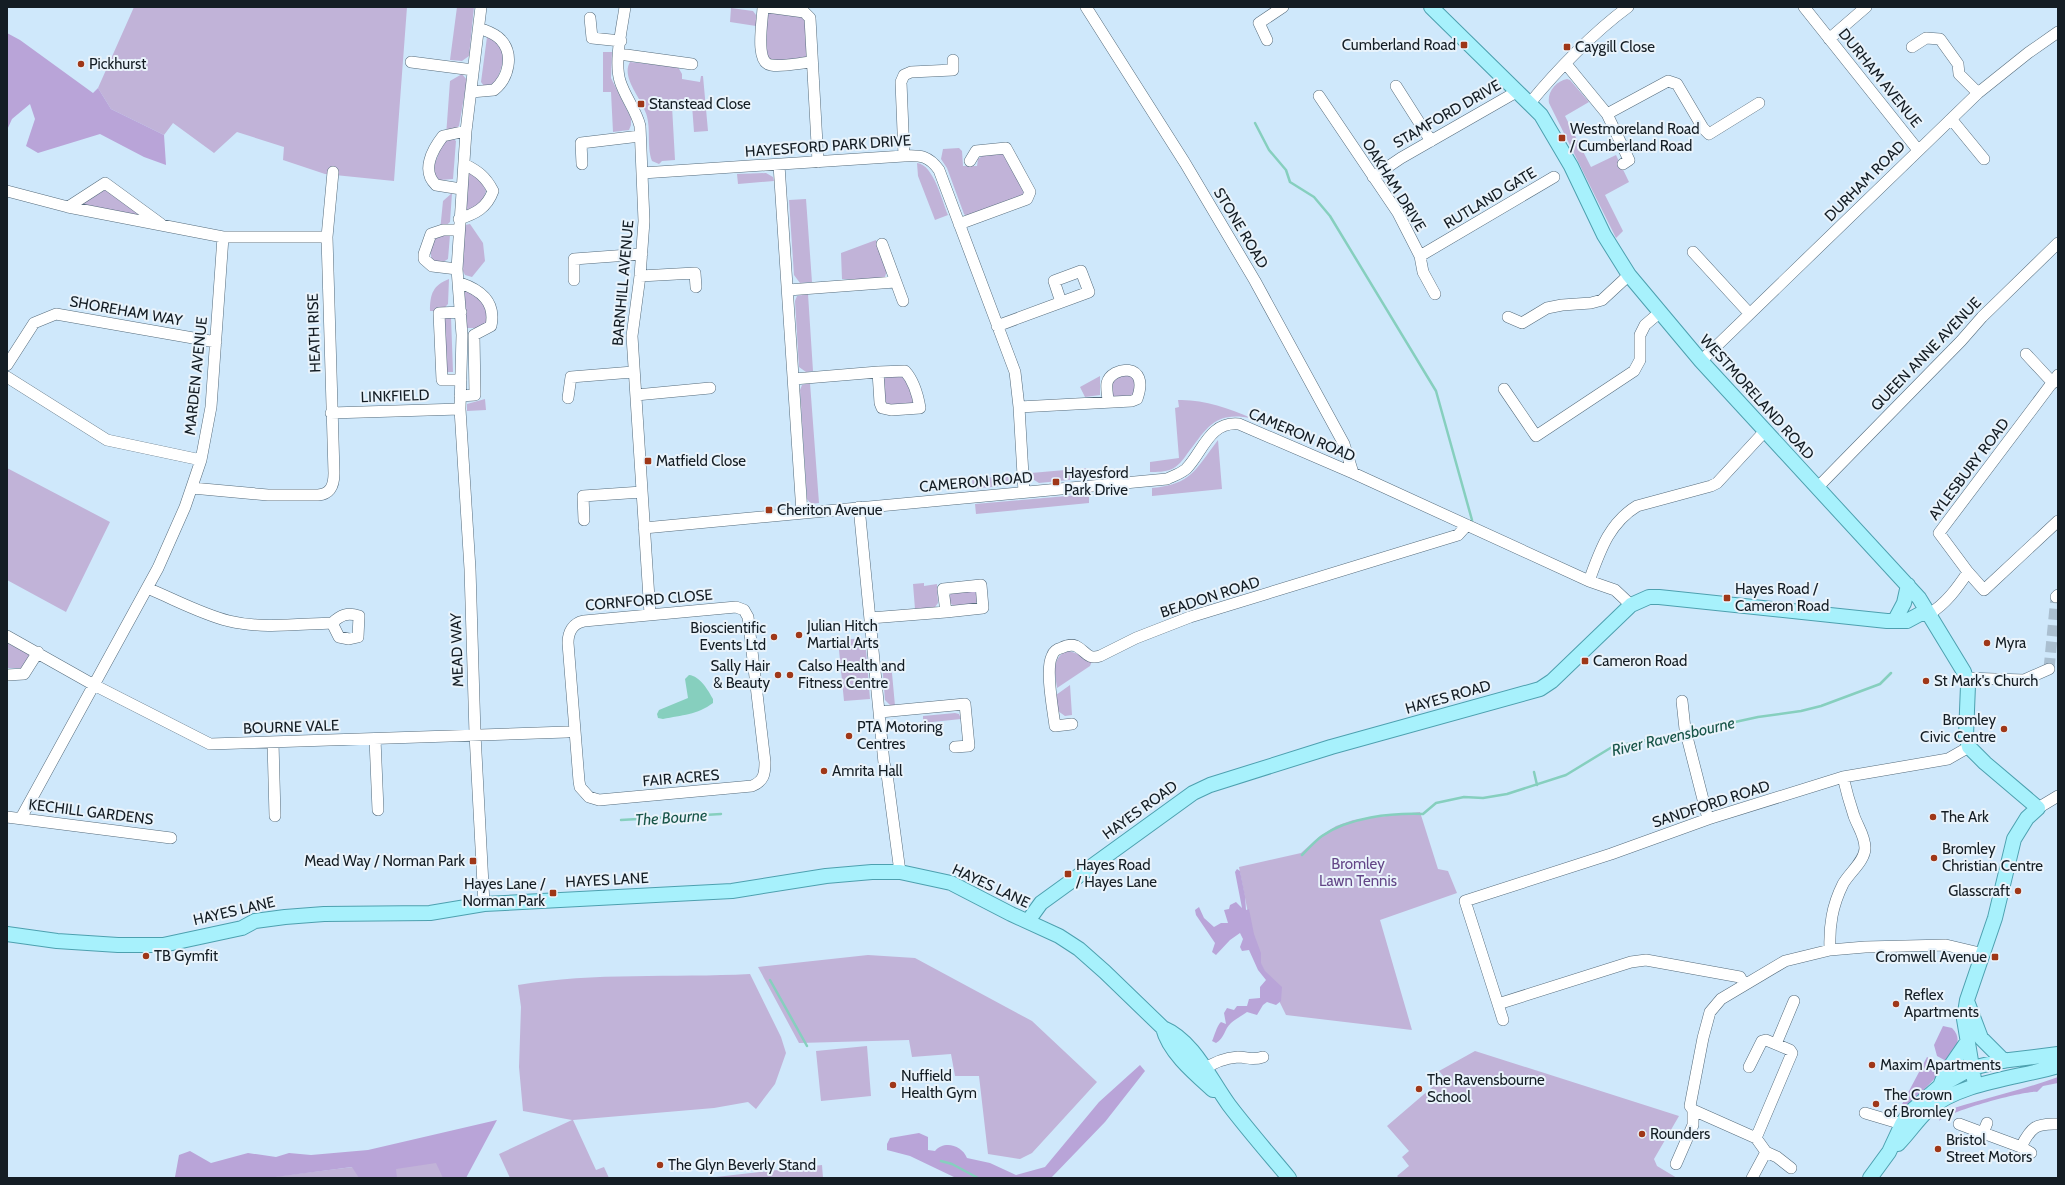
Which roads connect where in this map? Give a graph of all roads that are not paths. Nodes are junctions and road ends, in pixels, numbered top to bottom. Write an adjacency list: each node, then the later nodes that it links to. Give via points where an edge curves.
1 (481, 7): 12 (street, MEAD WAY)
2 (625, 7): 16 (street, BARNHILL AVENUE)
3 (763, 7): 21 (street, via 760,55 764,62 771,65)
4 (767, 7): 21 (street, via 808,14)
5 (1086, 7): 102 (street, STONE ROAD, via 1255,281 1344,444)
6 (1283, 7): 15 (street, via 1259,23)
7 (1431, 7): 26 (main road, WESTMORELAND ROAD)
8 (1628, 7): 23 (street)
9 (1804, 7): 14 (street, DURHAM AVENUE)
10 (1866, 7): 14 (street)
11 (590, 18): 16 (street, via 592,42)
12 (479, 28): 24 (street, MEAD WAY); 27 (street, via 501,40 509,64 494,90)
13 (2058, 32): 28 (street, DURHAM ROAD)
14 (1829, 39): 37 (street, DURHAM AVENUE)
15 (1267, 40)
16 (621, 41): 18 (street, BARNHILL AVENUE)
17 (1912, 47): 28 (street, via 1926,38 1940,39 1958,64 1959,74)
18 (619, 54): 22 (street); 35 (street, BARNHILL AVENUE, via 620,81 637,116)
19 (953, 60): 38 (street, via 953,70 911,72 904,75 901,82)
20 (411, 62): 24 (street)
21 (812, 62): 41 (street)
22 (692, 64)
23 (1566, 64): 30 (street); 32 (street)
24 (473, 70): 27 (street, MEAD WAY)
25 (1396, 86): 36 (street)
26 (1518, 91): 30 (main road, WESTMORELAND ROAD); 36 (street, STAMFORD DRIVE)
27 (471, 92): 34 (street, MEAD WAY)
28 (1978, 93): 33 (street, DURHAM ROAD)
29 (1319, 96): 48 (street, OAKHAM DRIVE)
30 (1530, 103): 64 (main road, WESTMORELAND ROAD, via 1547,124 1571,166 1604,235)
31 (1759, 103): 32 (street, via 1709,134 1677,84 1668,81)
32 (1607, 114): 45 (street, via 1629,160)
33 (1952, 120): 37 (street, DURHAM ROAD); 39 (street)
34 (466, 131): 42 (street, MEAD WAY); 50 (street, via 443,136 428,168 429,175 436,185)
35 (640, 136): 43 (street, via 581,143); 47 (street, BARNHILL AVENUE)
36 (1431, 141): 48 (street, STAMFORD DRIVE)
37 (1918, 150): 76 (street, DURHAM ROAD, via 1863,206)
38 (904, 156): 41 (street, HAYESFORD PARK DRIVE); 53 (street, HAYESFORD PARK DRIVE, via 922,156 933,161)
39 (1984, 159)
40 (970, 161): 53 (street, via 976,151 1006,148 1030,192 1027,199)
41 (818, 162): 44 (street, HAYESFORD PARK DRIVE)
42 (464, 164): 50 (street, MEAD WAY); 54 (street, via 480,172 492,191 490,199 476,214)
43 (582, 164)
44 (779, 164): 47 (street, HAYESFORD PARK DRIVE); 70 (street)
45 (1623, 164)
46 (333, 172): 57 (street, HEATH RISE)
47 (642, 173): 61 (street, BARNHILL AVENUE)
48 (1373, 177): 62 (street, OAKHAM DRIVE, via 1398,213)
49 (1554, 177): 62 (street, RUTLAND GATE)
50 (461, 189): 54 (street, MEAD WAY)
51 (7, 191): 52 (street)
52 (68, 207): 55 (street); 55 (street, via 105,183)
53 (960, 224): 78 (street, HAYESFORD PARK DRIVE)
54 (459, 225): 63 (street, MEAD WAY); 63 (street, via 431,234 424,254 424,259 432,266)
55 (163, 226): 56 (street)
56 (223, 236): 57 (street); 81 (street, MARDEN AVENUE)
57 (326, 237): 99 (street, HEATH RISE)
58 (2058, 243): 104 (street, QUEEN ANNE AVENUE, via 1982,317)
59 (882, 244): 67 (street)
60 (1693, 252): 76 (street)
61 (642, 254): 65 (street, BARNHILL AVENUE); 66 (street, via 574,259)
62 (1420, 256): 71 (street, OAKHAM DRIVE, via 1423,272)
63 (457, 269): 68 (street, MEAD WAY)
64 (1629, 275): 75 (main road, WESTMORELAND ROAD); 77 (street, via 1602,300 1590,304 1547,308 1522,323)
65 (640, 276): 69 (street, via 695,273); 85 (street, BARNHILL AVENUE, via 632,336)
66 (574, 280)
67 (896, 282): 70 (street); 72 (street)
68 (460, 283): 74 (street, MEAD WAY); 80 (street, via 474,288 489,304 493,318 491,326)
69 (696, 287)
70 (788, 290): 88 (street)
71 (1435, 294)
72 (903, 301)
73 (1061, 302): 78 (street)
74 (461, 312): 79 (street, MEAD WAY); 90 (street, via 439,313 442,380)
75 (1659, 312): 83 (main road, WESTMORELAND ROAD); 92 (street, via 1645,325 1640,335 1640,360 1634,371 1536,436)
76 (1749, 313): 83 (street, DURHAM ROAD)
77 (1508, 317)
78 (997, 326): 97 (street, HAYESFORD PARK DRIVE, via 1015,372)
79 (462, 335): 80 (street); 90 (street, MEAD WAY)
80 (474, 335): 94 (street, via 475,395)
81 (216, 342): 84 (street, SHOREHAM WAY, via 56,314 34,322); 101 (street, MARDEN AVENUE, via 211,407)
82 (2026, 354): 89 (street)
83 (1701, 360): 100 (main road, WESTMORELAND ROAD)
84 (7, 365)
85 (633, 372): 93 (street, BARNHILL AVENUE); 95 (street, via 571,377)
86 (878, 372): 86 (street, via 882,408 925,408 905,372); 88 (street)
87 (7, 377): 101 (street, via 107,440)
88 (794, 379): 108 (street)
89 (2055, 379): 113 (street, AYLESBURY ROAD, via 1939,533)
90 (461, 380): 94 (street, MEAD WAY)
91 (710, 388): 93 (street)
92 (1504, 389)
93 (636, 395): 105 (street, BARNHILL AVENUE)
94 (460, 396): 98 (street, MEAD WAY)
95 (568, 398)
96 (1108, 402): 97 (street)
97 (1019, 407): 106 (street, HAYESFORD PARK DRIVE)
98 (460, 409): 99 (street, LINKFIELD); 137 (street, MEAD WAY, via 470,569)
99 (331, 413): 103 (street, HEATH RISE, via 334,480 324,495 268,495)
100 (1765, 431): 104 (main road, WESTMORELAND ROAD); 114 (street, via 1717,483 1637,506 1627,512 1608,535)
101 (200, 460): 103 (street, MARDEN AVENUE)
102 (1353, 473): 106 (street, CAMERON ROAD, via 1245,425 1233,423 1217,429 1186,469 1167,479); 111 (street, CAMERON ROAD)
103 (192, 488): 116 (street, MARDEN AVENUE, via 168,547)
104 (1817, 488): 115 (main road, WESTMORELAND ROAD)
105 (642, 492): 109 (street, via 583,496); 112 (street, BARNHILL AVENUE)
106 (1024, 492): 107 (street, CAMERON ROAD)
107 (860, 508): 108 (street, CAMERON ROAD); 123 (street)
108 (802, 513): 112 (street, CAMERON ROAD)
109 (584, 520)
110 (2058, 521): 113 (street, via 1984,590)
111 (1467, 525): 114 (street, CAMERON ROAD); 135 (street, BEADON ROAD, via 1458,535 1190,617 1094,658 1076,646 1063,646 1052,654 1051,693 1055,726)
112 (644, 528): 121 (street, BARNHILL AVENUE)
113 (1968, 572): 122 (street, via 1958,587)
114 (1589, 581): 118 (street, CAMERON ROAD, via 1615,590)
115 (1908, 585): 117 (main road, WESTMORELAND ROAD); 124 (main road, via 1904,603)
116 (147, 588): 125 (street, via 216,617 241,623); 132 (street, MARDEN AVENUE)
117 (1919, 598): 122 (main road, WESTMORELAND ROAD); 124 (main road)
118 (1631, 605): 124 (main road, HAYES ROAD, via 1649,598 1659,598); 153 (main road, HAYES ROAD, via 1552,682 1540,689 1331,748 1210,785 1193,793 1041,903)
119 (746, 612): 121 (street, CORNFORD CLOSE, via 736,607); 127 (street, FAIR ACRES, via 765,762 765,774 752,786 599,800 589,797 579,781)
120 (946, 612): 123 (street)
121 (650, 614): 127 (street, CORNFORD CLOSE, via 580,622 575,624 569,633)
122 (1929, 614): 124 (main road, HAYES ROAD, via 1920,614 1907,621); 131 (main road, WESTMORELAND ROAD, via 1962,666)
123 (870, 618): 134 (street)
124 (1895, 620)
125 (332, 624)
126 (7, 636): 128 (street, BOURNE VALE)
127 (568, 643)
128 (38, 652): 130 (street, via 24,674); 132 (street, BOURNE VALE)
129 (2048, 669): 131 (street, via 2024,680)
130 (7, 675)
131 (1966, 678): 141 (main road, WESTMORELAND ROAD, via 1966,736)
132 (94, 685): 139 (street, BOURNE VALE, via 210,744); 148 (street, MARDEN AVENUE)
133 (1682, 701): 149 (street, via 1686,733)
134 (880, 712): 140 (street, via 965,704 969,746); 151 (street, via 884,764)
135 (1072, 724)
136 (567, 732): 137 (street, BOURNE VALE)
137 (475, 734): 138 (street, BOURNE VALE); 152 (street, MEAD WAY)
138 (375, 739): 139 (street, BOURNE VALE); 145 (street)
139 (274, 742): 146 (street)
140 (955, 747)
141 (1969, 747): 142 (street, SANDFORD ROAD, via 1948,759); 144 (main road, via 1985,764)
142 (1843, 777): 149 (street, SANDFORD ROAD); 155 (street, via 1866,850 1836,899 1830,926)
143 (2058, 796): 144 (street)
144 (2038, 808): 156 (main road, via 2027,818 2014,839)
145 (378, 810)
146 (276, 816)
147 (7, 817): 148 (street, KECHILL GARDENS)
148 (20, 818): 150 (street, KECHILL GARDENS)
149 (1708, 819): 160 (street, SANDFORD ROAD, via 1611,854 1465,901)
150 (171, 838)
151 (900, 872): 152 (main road, HAYES LANE, via 826,876 732,891); 153 (main road, HAYES LANE, via 951,883)
152 (484, 904): 154 (main road, HAYES LANE, via 430,913 285,917 255,921 242,928 163,945 57,941)
153 (1028, 921): 162 (main road, HAYES LANE, via 1079,949)
154 (7, 934)
155 (1830, 950): 156 (street, via 1865,946 1946,944); 157 (street, via 1785,961)
156 (1984, 954): 158 (main road)
157 (1744, 985): 160 (street, via 1740,977 1646,960 1631,962); 173 (street, via 1720,999 1710,1012)
158 (1967, 1000): 163 (main road, via 1964,1019); 167 (main road, via 1981,1038)
159 (1794, 1001): 164 (street)
160 (1498, 1004): 161 (street)
161 (1503, 1020)
162 (1163, 1028): 170 (main road, HAYES LANE, via 1173,1032); 174 (main road, HAYES LANE, via 1166,1040 1189,1068)
163 (1967, 1042): 169 (main road); 171 (main road, via 1945,1074)
164 (1776, 1044): 168 (street, via 1762,1041); 179 (street, via 1792,1053)
165 (1263, 1057): 170 (street, via 1255,1060 1239,1057 1212,1064)
166 (2055, 1059): 167 (main road); 172 (main road)
167 (2004, 1061): 169 (main road)
168 (1749, 1067)
169 (1972, 1068): 171 (main road); 172 (main road)
170 (1205, 1069): 174 (main road, HAYES LANE)
171 (1940, 1086): 176 (main road, via 1922,1100)
172 (1975, 1086): 182 (main road, via 1944,1099 1929,1109)
173 (1692, 1104): 179 (street); 184 (street, via 1693,1125)
174 (1230, 1105): 186 (main road, HAYES LANE)
175 (1865, 1113): 176 (street)
176 (1902, 1124): 182 (main road)
177 (1959, 1124): 180 (street, via 1985,1128)
178 (2058, 1124): 180 (street, via 2039,1124 2027,1134)
179 (1756, 1138): 181 (street)
180 (2022, 1147): 183 (street)
181 (1766, 1152): 185 (street); 187 (street)
182 (1888, 1152): 188 (main road)
183 (2031, 1153)
184 (1676, 1164)
185 (1791, 1168)
186 (1289, 1178)
187 (1752, 1178)
188 (1870, 1178)

